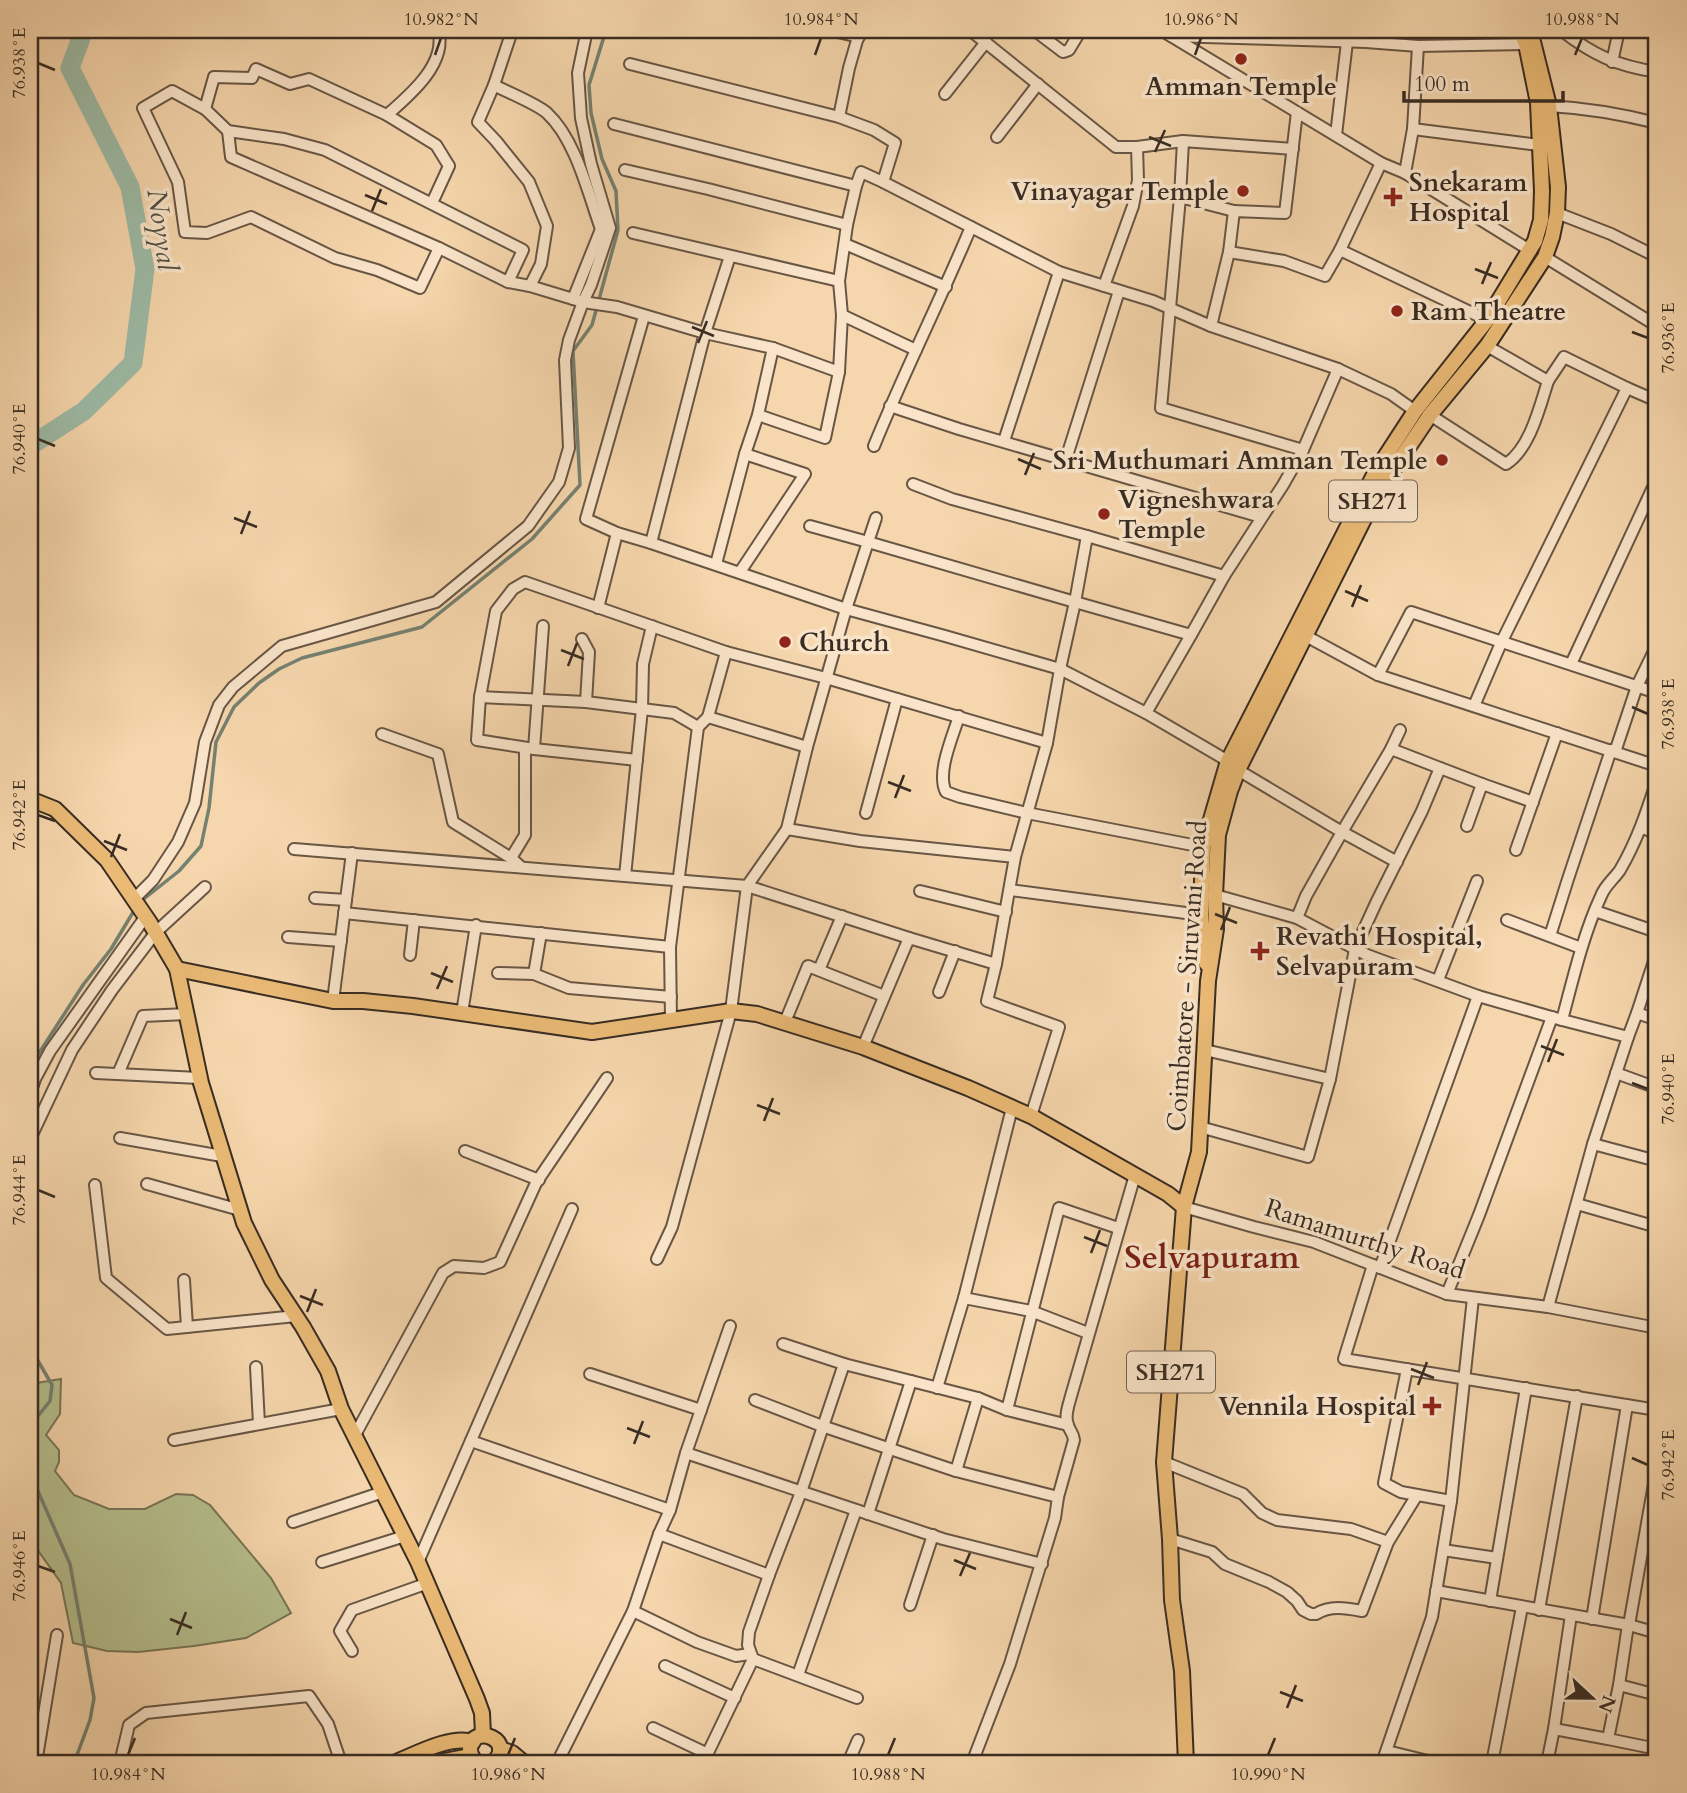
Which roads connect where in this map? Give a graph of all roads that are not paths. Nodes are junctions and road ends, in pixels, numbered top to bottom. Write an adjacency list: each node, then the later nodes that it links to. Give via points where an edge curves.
1 (438, 30): 27 (street, via 438,56 413,92)
2 (504, 30): 21 (street, via 510,37)
3 (587, 30): 66 (street, via 578,73 581,118 610,228 591,285)
4 (829, 30): 13 (street)
5 (970, 30): 14 (street)
6 (1034, 30): 7 (street, via 1063,52)
7 (1081, 30)
8 (1520, 30): 16 (main road)
9 (1530, 30): 24 (main road, Coimbatore - Siruvani Road / SH271)
10 (1561, 30): 18 (street)
11 (1619, 30): 18 (street)
12 (1167, 32): 15 (street); 26 (street)
13 (859, 33): 28 (street)
14 (986, 42): 22 (street); 23 (street)
15 (1347, 42): 17 (street); 33 (street)
16 (1526, 44): 17 (street); 36 (main road, via 1538,103)
17 (1418, 46): 31 (street)
18 (1612, 62): 20 (street)
19 (630, 64): 28 (street)
20 (1657, 72)
21 (494, 85): 62 (street, via 478,122 529,182 547,226 541,264); 66 (street, via 545,111 579,165 601,229)
22 (1038, 85): 34 (street); 37 (street, via 1116,147)
23 (945, 94)
24 (1549, 106): 29 (street); 47 (main road, Coimbatore - Siruvani Road / SH271)
25 (205, 109): 27 (street, via 214,76 252,78 256,69 290,85 309,79); 32 (street); 52 (street, via 172,91 143,108 178,182 185,232 207,233 251,217 335,258 420,288)
26 (1297, 112): 33 (street); 38 (street)
27 (387, 115): 45 (street, via 436,145 449,166)
28 (839, 117): 42 (street, via 895,143)
29 (1657, 123)
30 (614, 124): 43 (street)
31 (1413, 129): 36 (street); 41 (street)
32 (228, 131): 45 (street, via 326,150); 52 (street, via 231,158)
33 (1336, 135): 39 (street)
34 (997, 137)
35 (1183, 141): 37 (street); 38 (street); 44 (street)
36 (1539, 145): 54 (main road, via 1541,220)
37 (1137, 147): 63 (street, via 1133,206)
38 (1293, 149): 46 (street, via 1285,213)
39 (1381, 163): 41 (street); 53 (street)
40 (625, 170): 48 (street)
41 (1405, 173): 54 (street)
42 (883, 182): 43 (street, via 861,172); 49 (street)
43 (856, 186): 48 (street)
44 (1180, 197): 46 (street); 67 (street)
45 (432, 203): 61 (street, via 523,250)
46 (1234, 211): 55 (street)
47 (1557, 213): 57 (main road, Coimbatore - Siruvani Road / SH271); 58 (street)
48 (847, 225): 51 (street)
49 (971, 227): 59 (street); 64 (street)
50 (633, 233): 56 (street)
51 (845, 244): 60 (street); 64 (street)
52 (439, 248): 61 (street)
53 (1340, 250): 55 (street, via 1325,276 1284,261); 70 (street)
54 (1531, 251): 70 (main road)
55 (1229, 252): 71 (street)
56 (730, 256): 60 (street); 73 (street)
57 (1545, 257): 72 (street); 74 (main road, Coimbatore - Siruvani Road / SH271)
58 (1657, 257)
59 (1059, 272): 63 (street); 86 (street)
60 (839, 281): 68 (street)
61 (508, 282): 62 (street)
62 (530, 286): 66 (street)
63 (1104, 286): 65 (street)
64 (946, 287): 76 (street)
65 (1119, 291): 67 (street); 90 (street)
66 (578, 301): 69 (street); 171 (street, via 565,360 569,448 559,482 528,526 436,602 282,646 233,687 219,705 205,742 195,803)
67 (1171, 310): 71 (street); 88 (street, via 1161,408)
68 (842, 315): 76 (street); 78 (street)
69 (644, 316): 73 (street); 96 (street, via 586,519)
70 (1487, 320): 83 (main road)
71 (1211, 326): 77 (street)
72 (1657, 326)
73 (705, 333): 75 (street); 99 (street)
74 (1487, 346): 79 (street); 85 (main road, Coimbatore - Siruvani Road / SH271)
75 (773, 348): 78 (street); 84 (street)
76 (916, 350): 82 (street)
77 (1338, 369): 83 (street); 88 (street)
78 (839, 372): 84 (street, via 825,438)
79 (1548, 381): 80 (street, via 1564,357); 85 (street, via 1532,430 1506,464)
80 (1627, 388): 81 (street); 111 (street)
81 (1657, 401)
82 (890, 406): 86 (street); 87 (street)
83 (1415, 411): 139 (main road, via 1376,471)
84 (758, 415): 89 (street)
85 (1430, 415): 109 (main road, Coimbatore - Siruvani Road / SH271, via 1375,497)
86 (1004, 441): 90 (street)
87 (874, 446)
88 (1303, 450): 93 (street)
89 (746, 454): 100 (street); 101 (street, via 805,474)
90 (1066, 459): 93 (street)
91 (1657, 481): 114 (street)
92 (913, 484): 97 (street)
93 (1261, 517): 102 (street)
94 (876, 518): 98 (street)
95 (810, 526): 98 (street)
96 (617, 533): 99 (street); 104 (street)
97 (1087, 536): 102 (street); 103 (street)
98 (868, 542): 103 (street); 105 (street)
99 (651, 543): 100 (street)
100 (716, 564): 101 (street)
101 (740, 572): 105 (street)
102 (1224, 576): 108 (street)
103 (1075, 602): 108 (street); 115 (street)
104 (598, 608): 107 (street); 120 (street, via 525,582 513,589 496,611)
105 (846, 609): 115 (street); 117 (street)
106 (544, 626): 121 (street)
107 (652, 626): 113 (street); 125 (street, via 643,664)
108 (1191, 635): 126 (street)
109 (1306, 636): 116 (street); 139 (main road, Coimbatore - Siruvani Road / SH271)
110 (582, 639): 123 (street, via 589,652)
111 (1502, 643): 114 (street); 116 (street, via 1410,612); 124 (street)
112 (1657, 645): 118 (street)
113 (726, 652): 117 (street); 128 (street)
114 (1571, 664): 118 (street)
115 (1060, 669): 126 (street); 133 (street)
116 (1378, 675): 124 (street)
117 (826, 678): 122 (street); 134 (street)
118 (1637, 686): 119 (street); 137 (street)
119 (1657, 693)
120 (480, 697): 121 (street); 135 (street, via 477,740)
121 (537, 699): 123 (street); 135 (street)
122 (897, 699): 127 (street); 146 (street)
123 (586, 702): 125 (street)
124 (1474, 706): 131 (street)
125 (642, 709): 129 (street, via 674,713); 138 (street)
126 (1146, 713): 139 (street)
127 (959, 716): 133 (street); 147 (street, via 942,773 946,792)
128 (708, 717): 129 (street); 134 (street)
129 (698, 727): 162 (street)
130 (1400, 730): 136 (street)
131 (1558, 733): 137 (street); 145 (street)
132 (382, 734): 158 (street, via 438,754 453,822)
133 (1047, 743): 147 (street)
134 (807, 747): 150 (street)
135 (530, 749): 138 (street); 158 (street, via 525,835)
136 (1391, 749): 141 (street); 151 (street)
137 (1613, 751): 140 (street); 184 (street)
138 (637, 760): 161 (street)
139 (1233, 766): 151 (street); 153 (main road); 168 (main road, Coimbatore - Siruvani Road / SH271, via 1217,835)
140 (1657, 766)
141 (1440, 768): 143 (street); 159 (street)
142 (1657, 780): 149 (street)
143 (1482, 784): 145 (street); 148 (street)
144 (30, 799): 171 (main road, via 64,817 107,860)
145 (1533, 802): 155 (street)
146 (866, 813)
147 (1027, 813): 153 (street); 157 (street)
148 (1467, 826)
149 (1642, 828): 152 (street); 172 (street)
150 (787, 829): 157 (street, via 860,842); 164 (street)
151 (1342, 832): 159 (street); 177 (street)
152 (1657, 833)
153 (1203, 847): 175 (main road)
154 (294, 849): 156 (street)
155 (1516, 850)
156 (352, 853): 160 (street); 170 (street)
157 (1015, 857): 166 (street)
158 (511, 858): 160 (street)
159 (1397, 862): 190 (street)
160 (521, 867): 161 (street)
161 (625, 876): 162 (street)
162 (679, 881): 164 (street); 188 (street)
163 (1477, 881): 199 (street)
164 (747, 886): 176 (street); 206 (street)
165 (205, 887): 181 (street)
166 (1010, 890): 173 (street); 175 (street)
167 (920, 891): 173 (street)
168 (1215, 895): 177 (street); 200 (main road, Coimbatore - Siruvani Road / SH271, via 1216,929)
169 (315, 898): 170 (street)
170 (346, 900): 174 (street)
171 (140, 909): 181 (main road); 224 (street, via 50,1051)
172 (1595, 911): 182 (street); 189 (street)
173 (1006, 912): 194 (street)
174 (344, 913): 178 (street); 187 (street)
175 (1201, 915): 200 (main road)
176 (842, 916): 186 (street); 196 (street)
177 (1297, 918): 190 (street)
178 (414, 920): 180 (street); 193 (street)
179 (1507, 920): 184 (street)
180 (476, 926): 183 (street); 207 (street)
181 (156, 932): 195 (main road); 229 (street, via 72,1050)
182 (1657, 932)
183 (541, 933): 188 (street); 198 (street)
184 (1550, 936): 189 (street)
185 (288, 937): 187 (street)
186 (909, 937): 191 (street); 202 (street)
187 (341, 941): 205 (street)
188 (670, 947): 204 (street)
189 (1581, 948): 210 (street)
190 (1355, 949): 199 (street); 222 (street)
191 (955, 951): 194 (street); 201 (street)
192 (1657, 952): 208 (street)
193 (410, 955)
194 (996, 964): 226 (street, via 987,1001 1059,1027)
195 (177, 969): 205 (main road); 209 (main road)
196 (818, 970): 202 (street); 213 (street, via 808,966)
197 (498, 973): 198 (street)
198 (534, 974): 204 (street, via 569,989)
199 (1438, 980): 203 (street)
200 (1208, 981): 216 (main road, Coimbatore - Siruvani Road / SH271)
201 (939, 992)
202 (884, 996): 215 (street)
203 (1478, 996): 210 (street); 247 (street)
204 (671, 998): 211 (street)
205 (333, 1001): 207 (main road)
206 (731, 1011): 211 (main road); 213 (main road); 246 (street, via 672,1227)
207 (462, 1013): 211 (main road, via 592,1032)
208 (1637, 1013): 212 (street); 214 (street)
209 (187, 1014): 219 (street, via 143,1016); 220 (main road)
210 (1557, 1019): 214 (street); 249 (street)
211 (671, 1020)
212 (1657, 1020)
213 (785, 1022): 215 (main road)
214 (1628, 1037): 218 (street)
215 (863, 1047): 225 (main road)
216 (1205, 1050): 222 (street); 227 (main road, Coimbatore - Siruvani Road / SH271)
217 (96, 1073): 219 (street)
218 (1616, 1073): 223 (street); 230 (street)
219 (118, 1074): 220 (street)
220 (200, 1078): 232 (main road)
221 (607, 1078): 236 (street)
222 (1330, 1079): 227 (street, via 1308,1157)
223 (1657, 1088)
224 (30, 1094)
225 (1012, 1108): 226 (main road); 250 (street)
226 (1031, 1116): 234 (main road)
227 (1200, 1127): 235 (main road, Coimbatore - Siruvani Road / SH271)
228 (120, 1138): 232 (street)
229 (30, 1139)
230 (1593, 1144): 233 (street); 240 (street)
231 (465, 1151): 236 (street)
232 (222, 1156): 243 (main road)
233 (1657, 1161)
234 (1135, 1175): 239 (main road); 245 (street)
235 (1193, 1175): 239 (main road); 241 (main road, Coimbatore - Siruvani Road / SH271)
236 (539, 1180): 279 (street, via 500,1262 484,1268 454,1266 443,1273)
237 (147, 1184): 243 (street)
238 (95, 1185): 257 (street, via 106,1278 167,1329)
239 (1168, 1194): 241 (main road)
240 (1577, 1204): 244 (street); 252 (street)
241 (1184, 1207): 247 (street, Ramamurthy Road, via 1314,1242); 284 (main road, Coimbatore - Siruvani Road / SH271)
242 (572, 1209): 281 (street)
243 (240, 1210): 254 (main road, via 272,1280)
244 (1657, 1227)
245 (1118, 1228): 253 (street, via 1059,1208); 258 (street)
246 (657, 1259)
247 (1376, 1266): 249 (street, Ramamurthy Road); 262 (street, via 1344,1359)
248 (184, 1280): 257 (street)
249 (1447, 1294): 251 (street, Ramamurthy Road)
250 (964, 1298): 253 (street); 266 (street)
251 (1473, 1298): 252 (street, Ramamurthy Road); 264 (street)
252 (1548, 1307): 255 (street, Ramamurthy Road)
253 (1031, 1311): 258 (street); 274 (street)
254 (296, 1316): 257 (street); 272 (main road, via 328,1371)
255 (1657, 1325)
256 (730, 1326): 273 (street)
257 (187, 1327)
258 (1088, 1333): 277 (street, via 1066,1417)
259 (783, 1344): 260 (street)
260 (844, 1364): 265 (street); 278 (street)
261 (256, 1367): 276 (street)
262 (1407, 1369): 264 (street); 289 (street, via 1384,1483)
263 (590, 1374): 273 (street)
264 (1464, 1380): 267 (street); 291 (street)
265 (911, 1381): 266 (street); 282 (street)
266 (937, 1388): 269 (street)
267 (1526, 1388): 268 (street); 302 (street)
268 (1577, 1396): 271 (street); 312 (street)
269 (978, 1398): 274 (street); 286 (street)
270 (755, 1400): 278 (street)
271 (1627, 1405): 275 (street); 315 (street)
272 (341, 1409): 276 (street); 279 (main road)
273 (701, 1410): 283 (street)
274 (1007, 1410): 277 (street)
275 (1657, 1410)
276 (259, 1424): 280 (street)
277 (1068, 1425): 290 (street, via 1074,1440)
278 (822, 1426): 282 (street); 288 (street)
279 (355, 1435): 287 (main road)
280 (174, 1440)
281 (471, 1441): 292 (street); 304 (street)
282 (889, 1449): 286 (street); 294 (street)
283 (687, 1453): 288 (street); 292 (street)
284 (1164, 1462): 299 (main road, Coimbatore - Siruvani Road / SH271); 300 (street, via 1243,1494 1262,1513 1277,1520 1351,1529)
285 (1657, 1467): 316 (street)
286 (956, 1471): 290 (street)
287 (383, 1492): 295 (street); 298 (main road)
288 (801, 1492): 293 (street); 306 (street)
289 (1417, 1495): 291 (street); 300 (street)
290 (1058, 1497): 305 (street)
291 (1451, 1502): 301 (street)
292 (670, 1510): 296 (street)
293 (856, 1510): 294 (street); 322 (street)
294 (868, 1514): 297 (street)
295 (293, 1522)
296 (659, 1534): 306 (street); 313 (street)
297 (933, 1535): 305 (street); 310 (street)
298 (405, 1536): 303 (street); 304 (main road)
299 (1170, 1539): 300 (street, via 1212,1552 1225,1564 1269,1582 1311,1614 1338,1608 1362,1611); 345 (main road, Coimbatore - Siruvani Road / SH271)
300 (1388, 1542)
301 (1443, 1550): 302 (street); 308 (street)
302 (1497, 1558): 309 (street)
303 (322, 1562)
304 (418, 1562): 307 (main road)
305 (1042, 1564): 344 (street)
306 (769, 1575): 320 (street, via 749,1632)
307 (428, 1583): 319 (street, via 352,1610 340,1631); 331 (main road, via 482,1713)
308 (1436, 1591): 309 (street); 333 (street)
309 (1490, 1601): 311 (street)
310 (909, 1605)
311 (1522, 1607): 312 (street); 348 (street)
312 (1539, 1610): 314 (street)
313 (633, 1611): 320 (street, via 696,1642 736,1656); 342 (street)
314 (1571, 1615): 315 (street); 328 (street)
315 (1591, 1619): 316 (street)
316 (1629, 1625): 317 (street); 323 (street)
317 (1657, 1633)
318 (57, 1635): 336 (street)
319 (352, 1651)
320 (752, 1656): 322 (street); 325 (street)
321 (665, 1666): 325 (street)
322 (798, 1675): 326 (street)
323 (1619, 1685): 324 (street); 329 (street)
324 (1657, 1695)
325 (735, 1698): 335 (street)
326 (857, 1698)
327 (653, 1728): 335 (street)
328 (1554, 1729): 329 (street); 349 (street)
329 (1608, 1739): 332 (street)
330 (858, 1740): 343 (street)
331 (476, 1749): 334 (main road, via 488,1735 496,1740); 339 (main road, via 460,1739); 340 (main road)
332 (1657, 1749)
333 (1387, 1751): 346 (street); 347 (street)
334 (497, 1759): 341 (main road, via 512,1753)
335 (706, 1759)
336 (36, 1763)
337 (120, 1763): 338 (street, via 129,1725 146,1713 309,1696 328,1724)
338 (341, 1763)
339 (394, 1763)
340 (434, 1763)
341 (524, 1763)
342 (557, 1763)
343 (848, 1763)
344 (972, 1763)
345 (1186, 1763)
346 (1382, 1763)
347 (1436, 1763)
348 (1492, 1763)
349 (1547, 1763)

